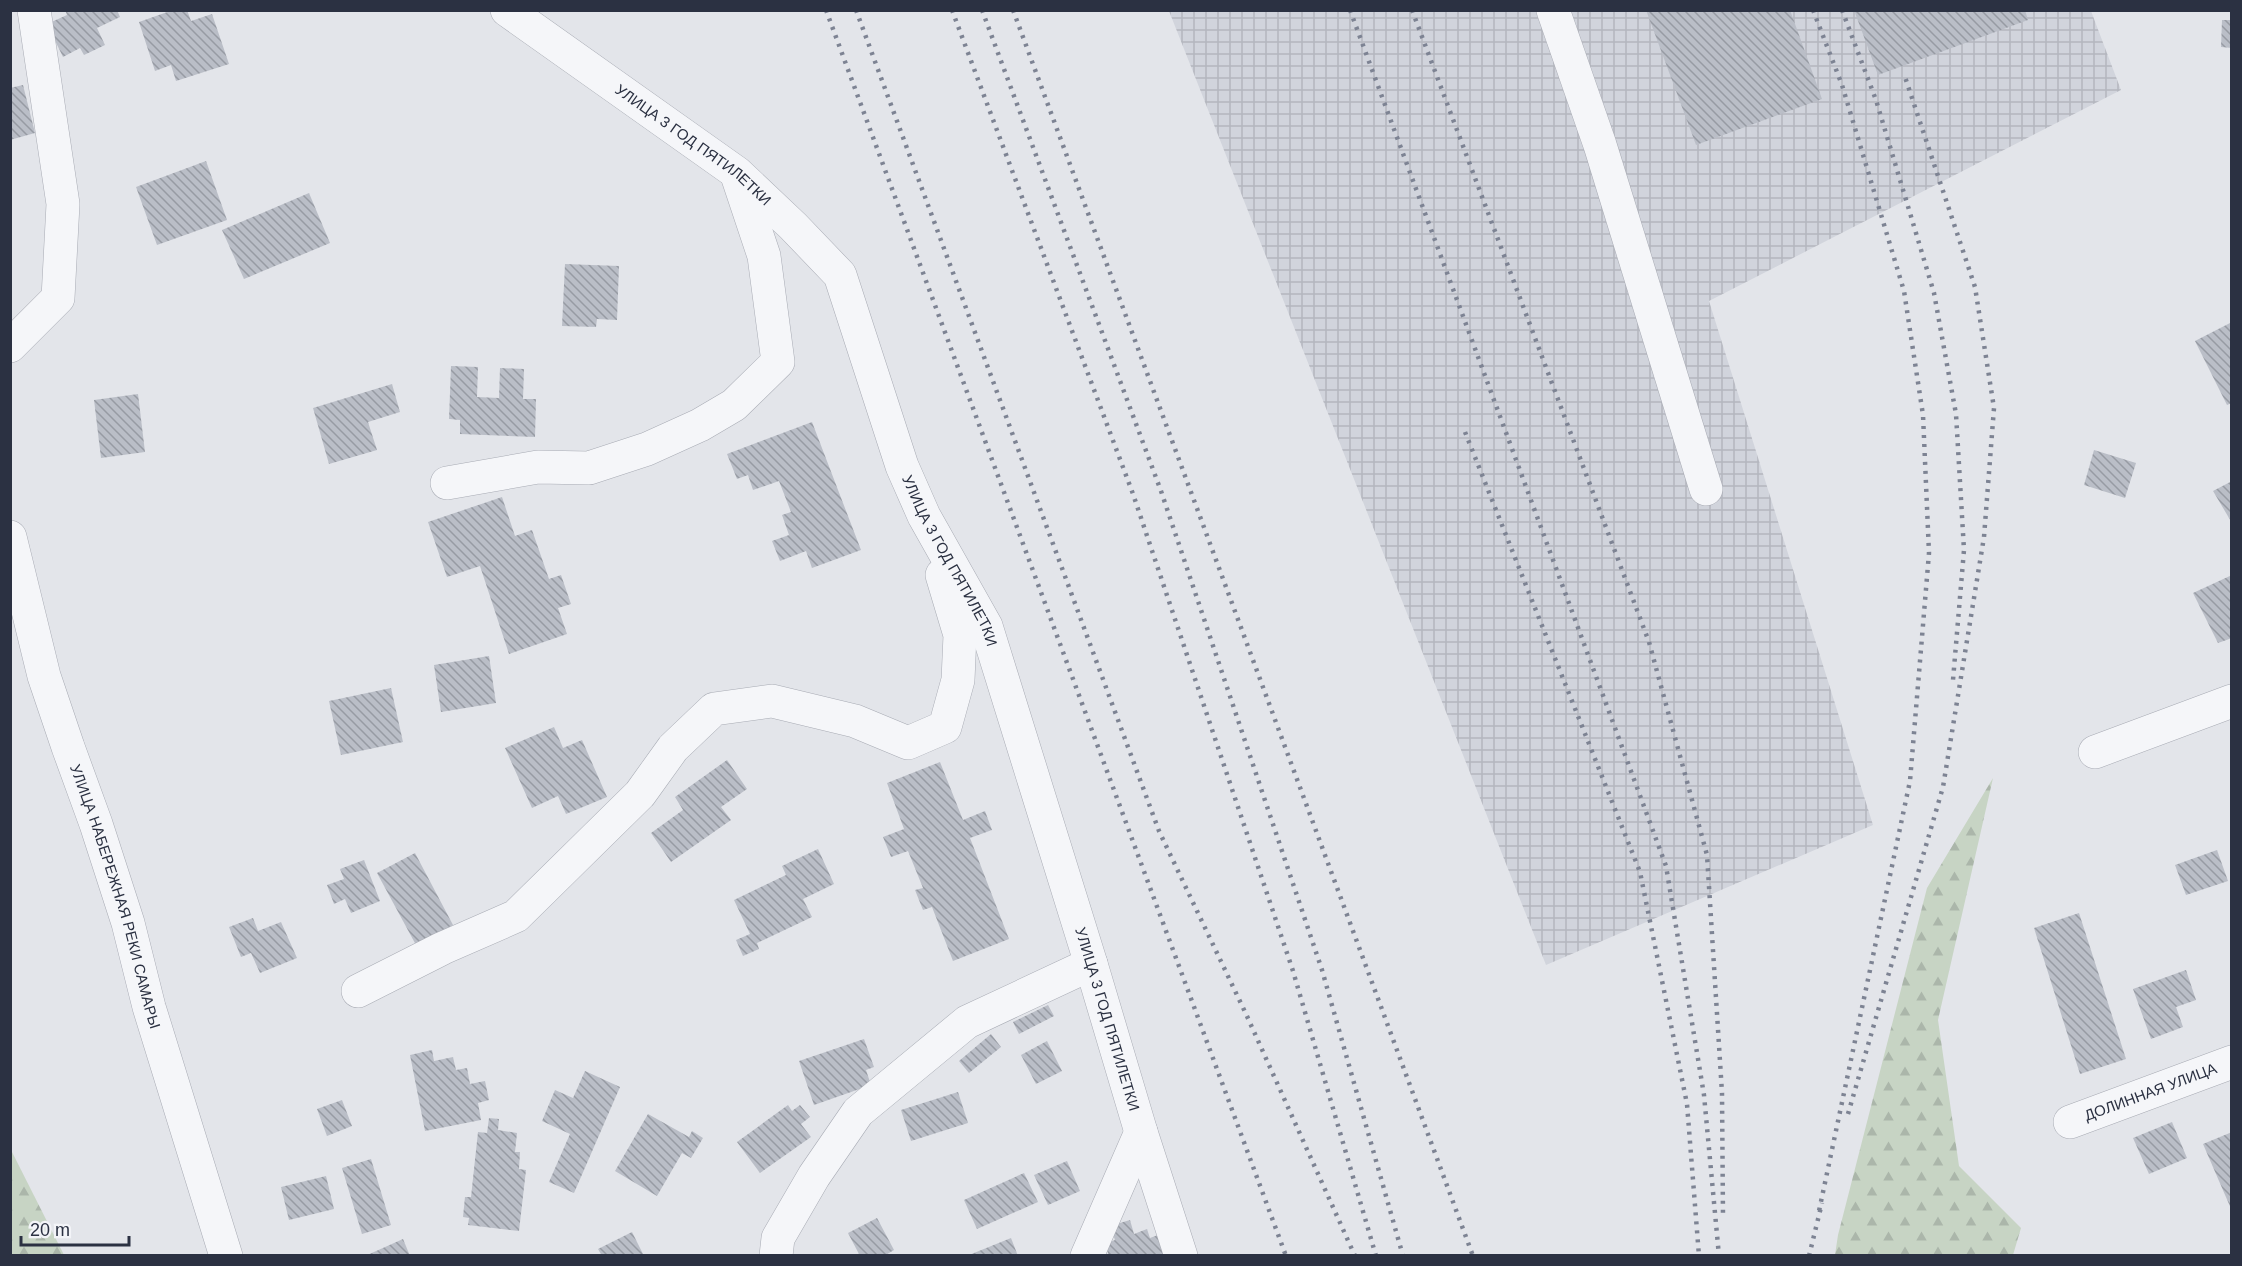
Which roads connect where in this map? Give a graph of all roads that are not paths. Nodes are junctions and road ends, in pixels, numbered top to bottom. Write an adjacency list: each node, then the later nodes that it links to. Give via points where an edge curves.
1 (34, 10): 5 (street, via 63,204 58,298)
2 (507, 10): 4 (street, УЛИЦА 3 ГОД ПЯТИЛЕТКИ)
3 (1553, 10): 7 (street, via 1600,146)
4 (736, 173): 6 (street, via 764,256 778,362 734,405 647,449 589,468 538,467); 8 (street, УЛИЦА 3 ГОД ПЯТИЛЕТКИ, via 840,275 902,466)
5 (10, 346)
6 (447, 483)
7 (1706, 489)
8 (924, 516): 12 (street, УЛИЦА 3 ГОД ПЯТИЛЕТКИ, via 986,626); 13 (street, via 960,635 958,680 945,726 908,743 855,721 772,701 714,709 673,748 640,794 516,916)
9 (10, 537): 17 (street, УЛИЦА НАБЕРЕЖНАЯ РЕКИ САМАРЫ, via 44,676 128,923 149,1007)
10 (2232, 701): 11 (street)
11 (2095, 752)
12 (1091, 964): 16 (street, УЛИЦА 3 ГОД ПЯТИЛЕТКИ); 18 (street, via 967,1022 858,1112 778,1238)
13 (358, 991)
14 (2232, 1062): 15 (street, ДОЛИННАЯ УЛИЦА)
15 (2070, 1122)
16 (1141, 1132): 19 (street); 20 (street, УЛИЦА 3 ГОД ПЯТИЛЕТКИ)
17 (226, 1256)
18 (776, 1256)
19 (1088, 1256)
20 (1181, 1256)

